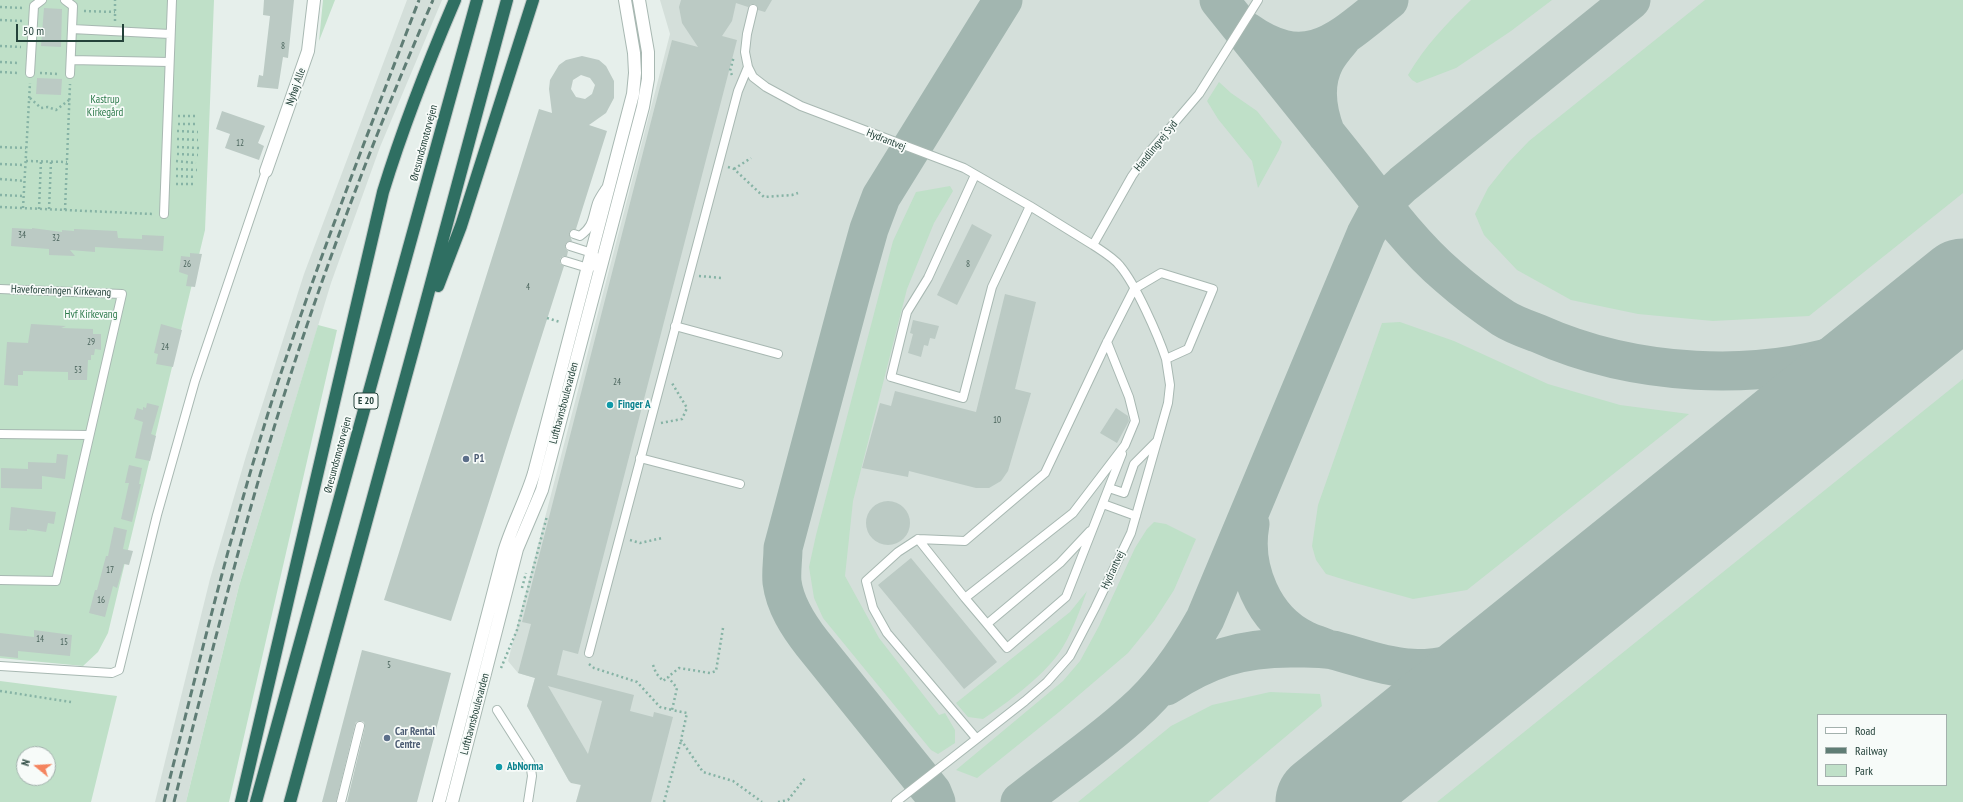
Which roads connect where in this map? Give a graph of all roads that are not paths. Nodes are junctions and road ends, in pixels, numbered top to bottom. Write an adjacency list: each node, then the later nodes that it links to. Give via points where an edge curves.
1 (42, 0): 18 (lane, via 34,6)
2 (65, 0): 13 (lane, via 73,6)
3 (172, 0): 14 (lane)
4 (314, 0): 20 (street, Nyhøj Alle, via 308,51)
5 (455, 0): 58 (highway, via 424,73 383,192)
6 (477, 0): 59 (highway, Øresundsmotorvejen / E 20)
7 (507, 0): 36 (highway)
8 (533, 0): 36 (highway, via 461,226)
9 (626, 0): 22 (street, Lufthavnsboulevarden, via 635,73 633,94)
10 (639, 0): 30 (street, Lufthavnsboulevarden, via 648,52 648,79)
11 (1258, 0): 26 (lane, Handlingvej Syd, via 1199,94 1146,156)
12 (753, 9): 17 (lane, via 745,52)
13 (72, 29): 14 (lane); 15 (lane)
14 (170, 34): 16 (lane)
15 (71, 60): 16 (lane); 19 (lane)
16 (169, 62): 24 (lane)
17 (748, 67): 21 (lane, Hydrantvej, via 753,77 766,88 801,106 964,168); 34 (lane, via 738,91)
18 (30, 73)
19 (70, 74)
20 (266, 171): 54 (lane, via 195,381 157,515 119,670 112,674)
21 (975, 175): 23 (lane, Hydrantvej); 23 (lane, via 928,278 907,312 890,377 963,398 992,287)
22 (611, 180): 25 (lane, via 597,202 588,230 580,236); 28 (street, Lufthavnsboulevarden)
23 (1030, 206): 26 (lane, Hydrantvej)
24 (164, 214)
25 (574, 234)
26 (1094, 245): 33 (lane, via 1120,266)
27 (570, 246): 28 (lane)
28 (592, 252): 30 (lane); 31 (street, Lufthavnsboulevarden)
29 (565, 261): 31 (lane)
30 (602, 264): 31 (lane); 63 (street, Lufthavnsboulevarden, via 542,490 517,549)
31 (588, 268): 62 (street, Lufthavnsboulevarden, via 534,473 504,552)
32 (0, 289): 40 (lane, Haveforeningen Kirkevang, via 122,294)
33 (1134, 289): 35 (lane); 38 (lane, Hydrantvej); 38 (lane, via 1161,273 1213,289 1188,349)
34 (675, 326): 37 (lane); 43 (lane)
35 (1107, 342): 42 (lane, via 1129,397 1135,421); 49 (lane, via 1045,473 965,541)
36 (416, 343): 60 (highway)
37 (778, 354)
38 (1166, 358): 41 (lane, Hydrantvej, via 1170,384 1168,403)
39 (0, 434): 40 (lane)
40 (89, 435): 50 (lane, Haveforeningen Kirkevang, via 56,581)
41 (1158, 440): 45 (lane, via 1134,464 1124,493); 47 (lane, Hydrantvej)
42 (1125, 445): 45 (lane); 51 (lane, via 1072,513)
43 (640, 458): 44 (lane); 53 (lane)
44 (740, 484)
45 (1109, 488): 46 (lane)
46 (1103, 504): 47 (lane); 48 (lane)
47 (1136, 516): 57 (lane, Hydrantvej, via 1128,540 1070,656 1036,691)
48 (1094, 528): 52 (lane, via 1060,563); 52 (lane, via 1066,597 1007,648)
49 (918, 538): 51 (lane); 57 (lane, via 866,581 873,608 887,633)
50 (0, 580)
51 (965, 598): 52 (lane)
52 (987, 624)
53 (589, 653)
54 (0, 666)
55 (497, 710): 64 (lane, via 530,762 532,776)
56 (360, 726): 61 (lane)
57 (976, 738): 65 (lane, Hydrantvej)
58 (241, 802)
59 (256, 802)
60 (290, 802)
61 (341, 802)
62 (439, 802)
63 (452, 802)
64 (528, 802)
65 (896, 802)

